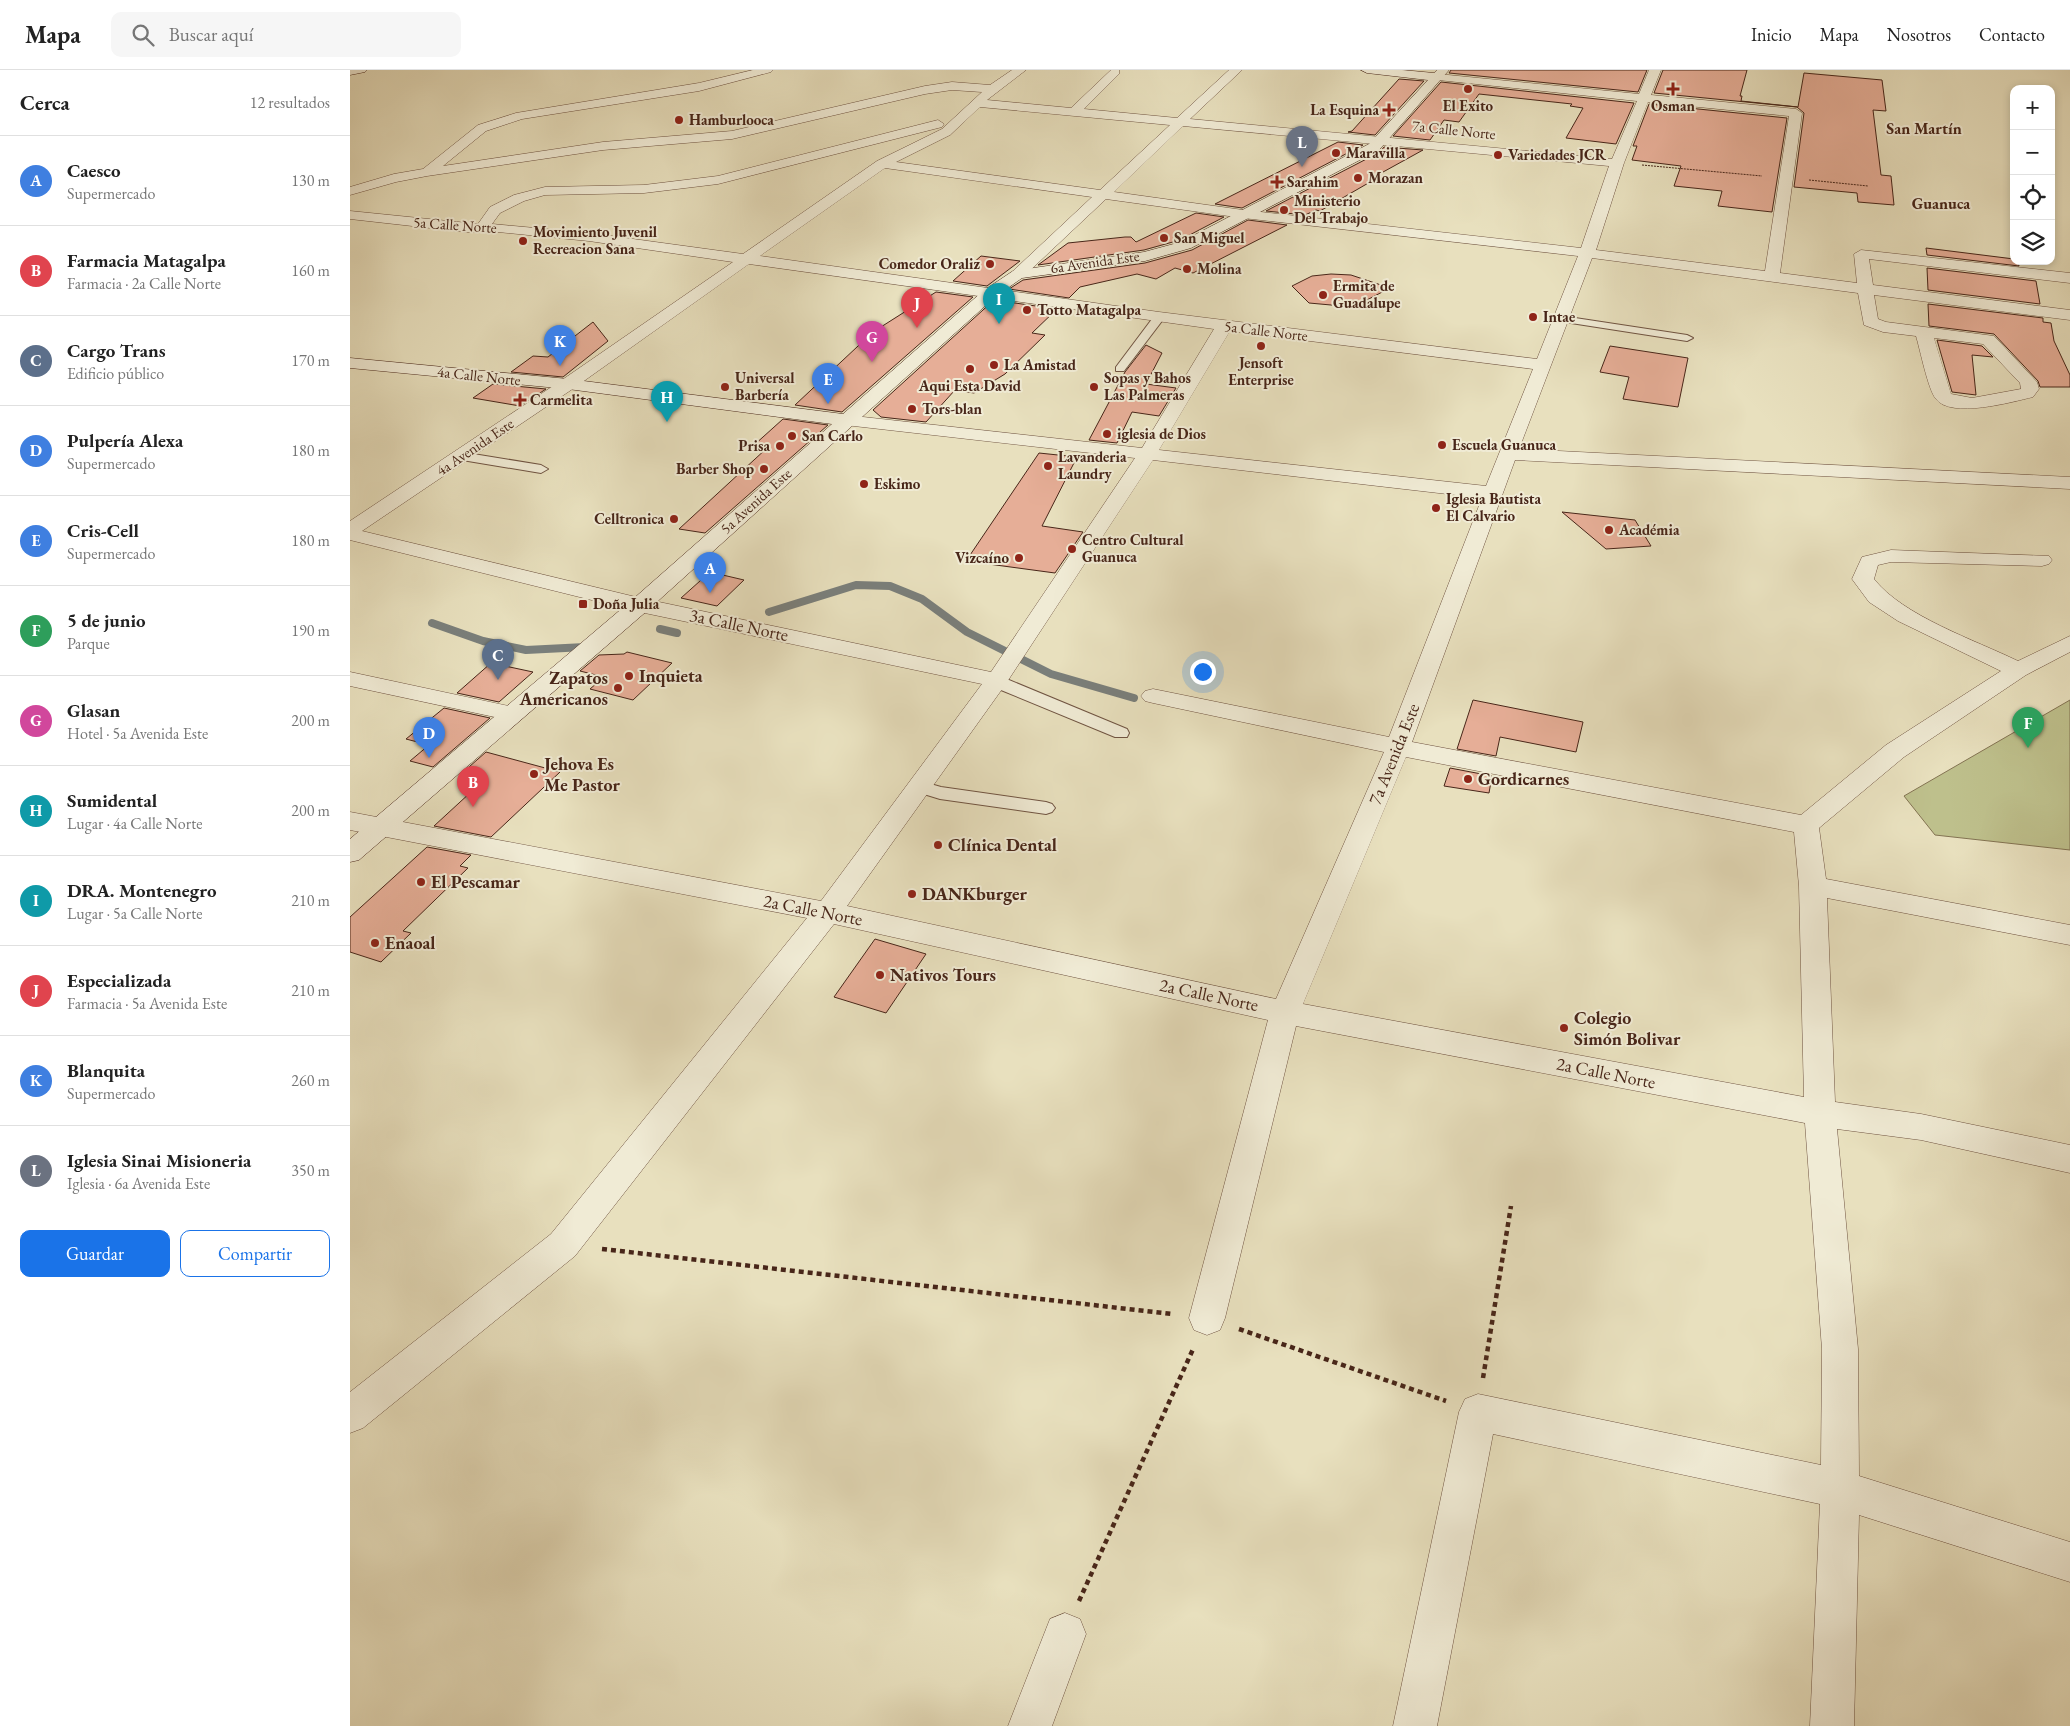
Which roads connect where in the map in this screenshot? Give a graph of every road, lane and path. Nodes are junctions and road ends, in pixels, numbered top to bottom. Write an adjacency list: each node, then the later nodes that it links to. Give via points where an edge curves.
1 (361, 70): 7 (street)
2 (767, 70): 19 (street, via 699,86 495,122 482,128)
3 (1020, 70): 10 (street)
4 (1236, 70): 15 (street, 5a Avenida Este)
5 (1367, 70): 9 (street)
6 (1655, 70): 11 (street)
7 (350, 72)
8 (1115, 72): 13 (street)
9 (1441, 73): 11 (street); 16 (street, 6a Avenida Este)
10 (992, 89): 12 (street); 19 (street, via 952,86 732,135 603,146)
11 (1643, 97): 17 (street); 20 (street, via 1796,113)
12 (977, 103): 13 (street, 7a Calle Norte); 14 (street)
13 (1074, 112): 15 (street, 7a Calle Norte)
14 (958, 121): 18 (street, via 946,132); 26 (street, via 928,125 718,180 644,190 545,191 519,198 495,210)
15 (1180, 122): 16 (street, 7a Calle Norte); 23 (street, 5a Avenida Este)
16 (1383, 139): 17 (street, 7a Calle Norte); 24 (street, 6a Avenida Este, via 1374,147)
17 (1616, 162): 20 (path); 27 (street, 7a Avenida Este)
18 (882, 164): 23 (street); 28 (street, 4a Avenida Este)
19 (427, 172): 22 (street)
20 (1788, 178): 21 (path); 30 (street)
21 (1868, 186)
22 (350, 191)
23 (1101, 195): 24 (street); 29 (street, 5a Avenida Este)
24 (1243, 214): 27 (street); 29 (street, 6a Avenida Este, via 1186,245 1165,251)
25 (350, 215): 26 (street, 5a Calle Norte)
26 (482, 228): 28 (street, 5a Calle Norte, via 589,237)
27 (1587, 253): 30 (street); 36 (street, 7a Avenida Este)
28 (746, 258): 33 (street, 5a Calle Norte); 43 (street, 4a Avenida Este)
29 (1018, 274): 33 (street, 5a Avenida Este)
30 (1772, 277): 32 (street)
31 (2070, 278): 32 (street, via 1861,254)
32 (1867, 288): 34 (street); 38 (street, via 1870,322)
33 (989, 294): 35 (street, 5a Calle Norte); 44 (street, 5a Avenida Este)
34 (2070, 315)
35 (1159, 317): 37 (street, 5a Calle Norte); 42 (lane)
36 (1562, 319): 39 (lane); 41 (street, 7a Avenida Este)
37 (1225, 326): 41 (street, 5a Calle Norte); 45 (street)
38 (1924, 334): 38 (street, via 1943,397 1948,401 1971,403 2027,393 2030,389 2028,382 1992,342)
39 (1687, 338)
40 (350, 363): 43 (street, 4a Calle Norte)
41 (1544, 365): 46 (street, 7a Avenida Este)
42 (1120, 369)
43 (568, 384): 44 (street, 4a Calle Norte); 47 (street, 4a Avenida Este)
44 (845, 420): 45 (street, 4a Calle Norte); 54 (street, 5a Avenida Este)
45 (1148, 453): 50 (street, 4a Calle Norte); 56 (street)
46 (1508, 454): 49 (street); 50 (street, 7a Avenida Este)
47 (461, 456): 48 (lane); 51 (street, 4a Avenida Este)
48 (541, 469)
49 (2070, 483)
50 (1494, 493): 62 (street, 7a Avenida Este)
51 (350, 530)
52 (350, 534): 54 (street, 3a Calle Norte)
53 (2042, 560): 57 (street, via 1891,556 1869,560 1863,578 1877,597 1906,616)
54 (640, 604): 56 (street, 3a Calle Norte); 60 (street, 5a Avenida Este)
55 (2070, 643): 57 (street)
56 (1008, 665): 61 (lane, 3a Calle Norte, via 1007,687); 63 (street)
57 (2018, 670): 66 (street, via 1895,751)
58 (350, 679): 60 (street)
59 (1154, 696): 62 (street)
60 (512, 714): 67 (street, 5a Avenida Este)
61 (1121, 733)
62 (1398, 747): 66 (street); 72 (street, 7a Avenida Este)
63 (920, 787): 64 (lane, via 940,793); 70 (street)
64 (1046, 808)
65 (350, 821): 67 (street, 2a Calle Norte)
66 (1806, 825): 69 (street)
67 (380, 826): 68 (street, 5a Avenida Este); 70 (street, 2a Calle Norte)
68 (350, 853)
69 (1813, 886): 71 (street); 73 (street)
70 (828, 912): 72 (street, 2a Calle Norte); 76 (street)
71 (2070, 934)
72 (1285, 1012): 73 (street, 2a Calle Norte); 77 (street, 7a Avenida Este)
73 (1820, 1113): 74 (street, 2a Calle Norte, via 1921,1126); 80 (street, via 1840,1349)
74 (2070, 1159)
75 (1511, 1206): 78 (path)
76 (563, 1245): 77 (path); 79 (street)
77 (1207, 1318): 78 (path); 82 (path)
78 (1478, 1412): 80 (street); 84 (street)
79 (350, 1415)
80 (1840, 1489): 81 (street); 85 (street)
81 (2070, 1562)
82 (1065, 1634): 83 (street)
83 (1030, 1726)
84 (1415, 1726)
85 (1832, 1726)

